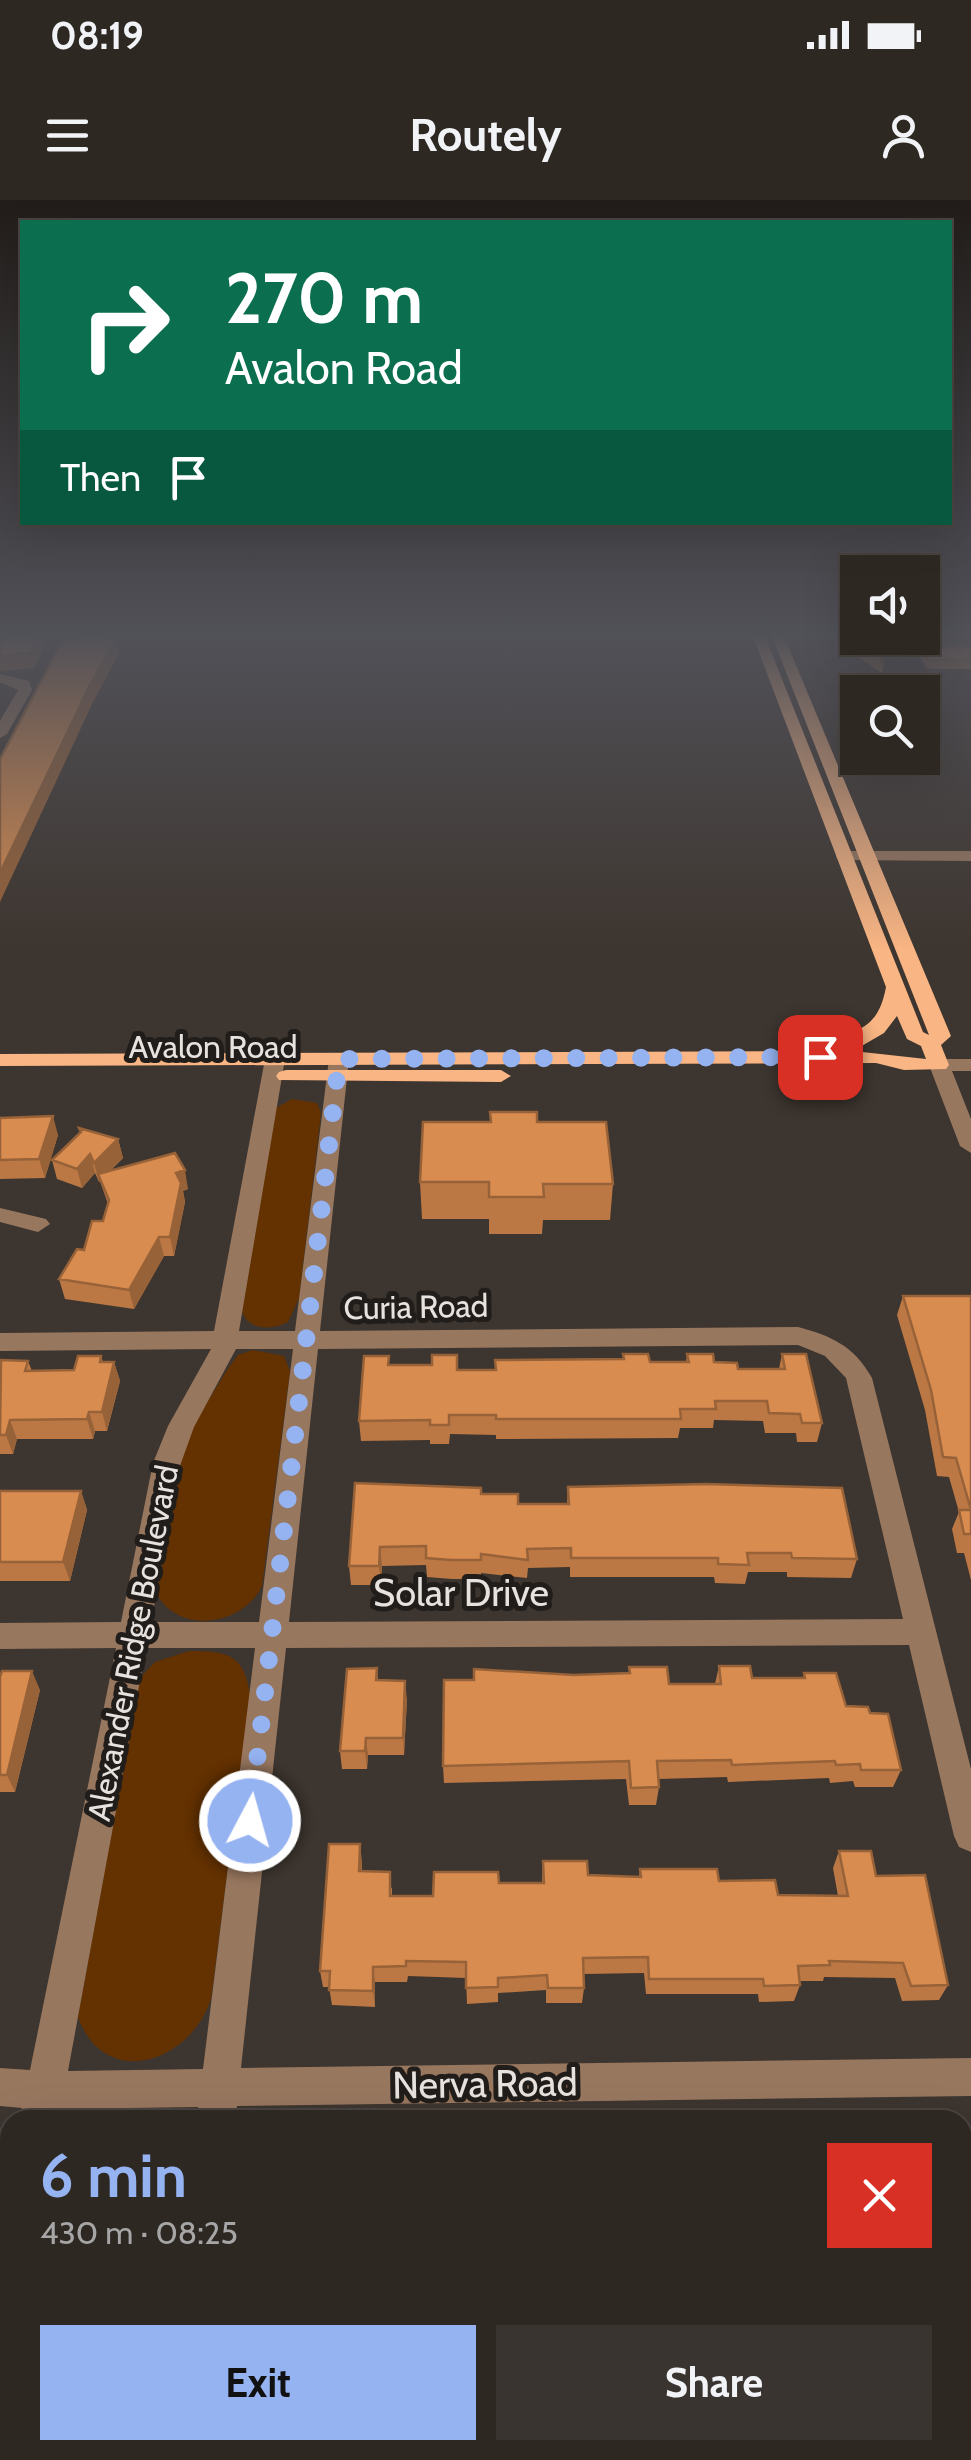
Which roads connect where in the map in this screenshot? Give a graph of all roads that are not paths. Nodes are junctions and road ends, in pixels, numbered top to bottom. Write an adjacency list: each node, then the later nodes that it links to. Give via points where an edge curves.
1 (799, 739): 4 (main road)
2 (821, 739): 5 (main road)
3 (971, 856): 5 (street)
4 (846, 862): 5 (street); 7 (main road)
5 (873, 862): 6 (street); 8 (main road, via 941,1036)
6 (971, 868)
7 (895, 988): 8 (main road, via 914,1035); 9 (main road, via 894,1010 881,1026)
8 (930, 1043): 12 (main road)
9 (820, 1057): 11 (main road, Avalon Road, via 876,1056); 15 (main road, Avalon Road)
10 (0, 1060): 14 (main road, Avalon Road)
11 (904, 1064): 12 (main road, Avalon Road); 15 (main road, Avalon Road, via 881,1074)
12 (939, 1065): 13 (street); 17 (street)
13 (971, 1065)
14 (273, 1068): 15 (main road, Avalon Road); 16 (main road, Avalon Road); 21 (street, Alexander Ridge Boulevard)
15 (338, 1068): 20 (street)
16 (0, 1078)
17 (971, 1146)
18 (0, 1216): 19 (street)
19 (38, 1224)
20 (304, 1340): 21 (street, Curia Road); 23 (street, Curia Road, via 798,1336 830,1345 859,1378); 24 (street)
21 (226, 1341): 22 (street, Curia Road); 26 (street, Alexander Ridge Boulevard, via 167,1463)
22 (0, 1342)
23 (921, 1632): 24 (street, Solar Drive); 27 (street)
24 (271, 1634): 26 (street, Solar Drive); 30 (street)
25 (0, 1636): 26 (street, Solar Drive)
26 (133, 1636): 31 (street, Alexander Ridge Boulevard)
27 (971, 1836)
28 (971, 2077): 30 (street, Nerva Road)
29 (0, 2087): 31 (street, Nerva Road)
30 (217, 2104): 31 (street, Nerva Road)
31 (42, 2105)

